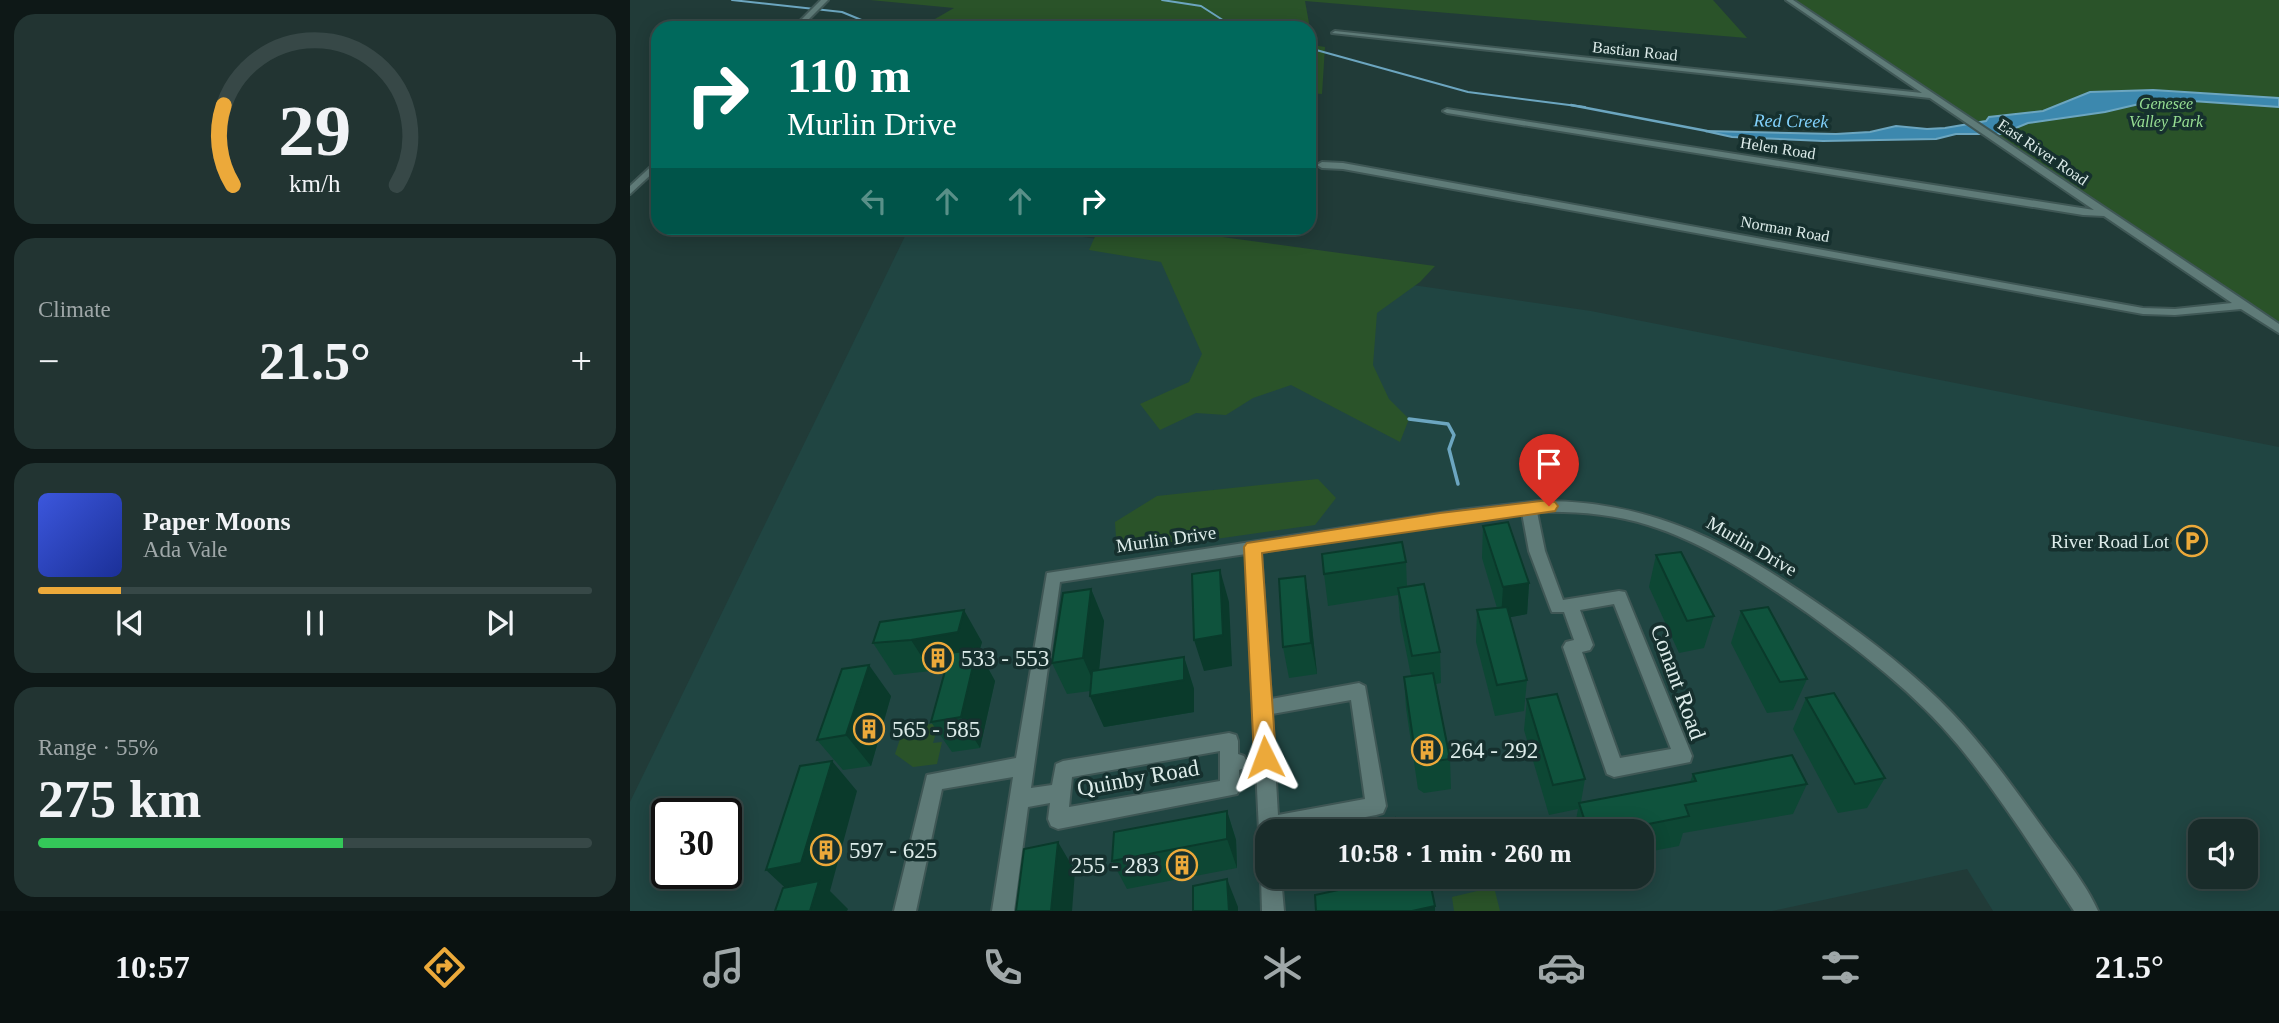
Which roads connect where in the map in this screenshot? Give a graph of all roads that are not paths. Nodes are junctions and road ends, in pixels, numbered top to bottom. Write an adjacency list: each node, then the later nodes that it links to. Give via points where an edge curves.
1 (1789, 0): 5 (street, East River Road)
2 (823, 2): 3 (street)
3 (803, 21)
4 (1335, 33): 5 (street, Bastian Road)
5 (1931, 96): 10 (street, East River Road)
6 (1447, 111): 10 (street, Helen Road)
7 (1322, 165): 11 (street, Norman Road, via 2143,311)
8 (651, 170): 9 (street)
9 (630, 191)
10 (2106, 213): 11 (street, East River Road)
11 (2244, 305): 12 (street, East River Road)
12 (2279, 329)
13 (1529, 508): 14 (street, Murlin Drive); 15 (street, Conant Road, via 1537,551 1558,607); 26 (street, Murlin Drive, via 1593,508 1693,536 1760,571 1859,641 1906,679 1962,737)
14 (1253, 547): 16 (street); 17 (street, Murlin Drive, via 1053,577)
15 (1570, 605): 15 (street, Conant Road, via 1584,645 1572,647 1614,768 1682,756 1619,597)
16 (1262, 708): 20 (street); 21 (street, via 1359,691 1376,806)
17 (1024, 766): 19 (street); 23 (street, via 934,781)
18 (1060, 792): 18 (street, Quinby Road, via 1058,819 1230,788 1233,763 1229,741 1063,770); 19 (street, Quinby Road)
19 (1019, 800): 24 (street)
20 (1268, 819)
21 (1316, 819)
22 (1272, 889): 25 (street)
23 (905, 911)
24 (1003, 911)
25 (1273, 911)
26 (2087, 911)

